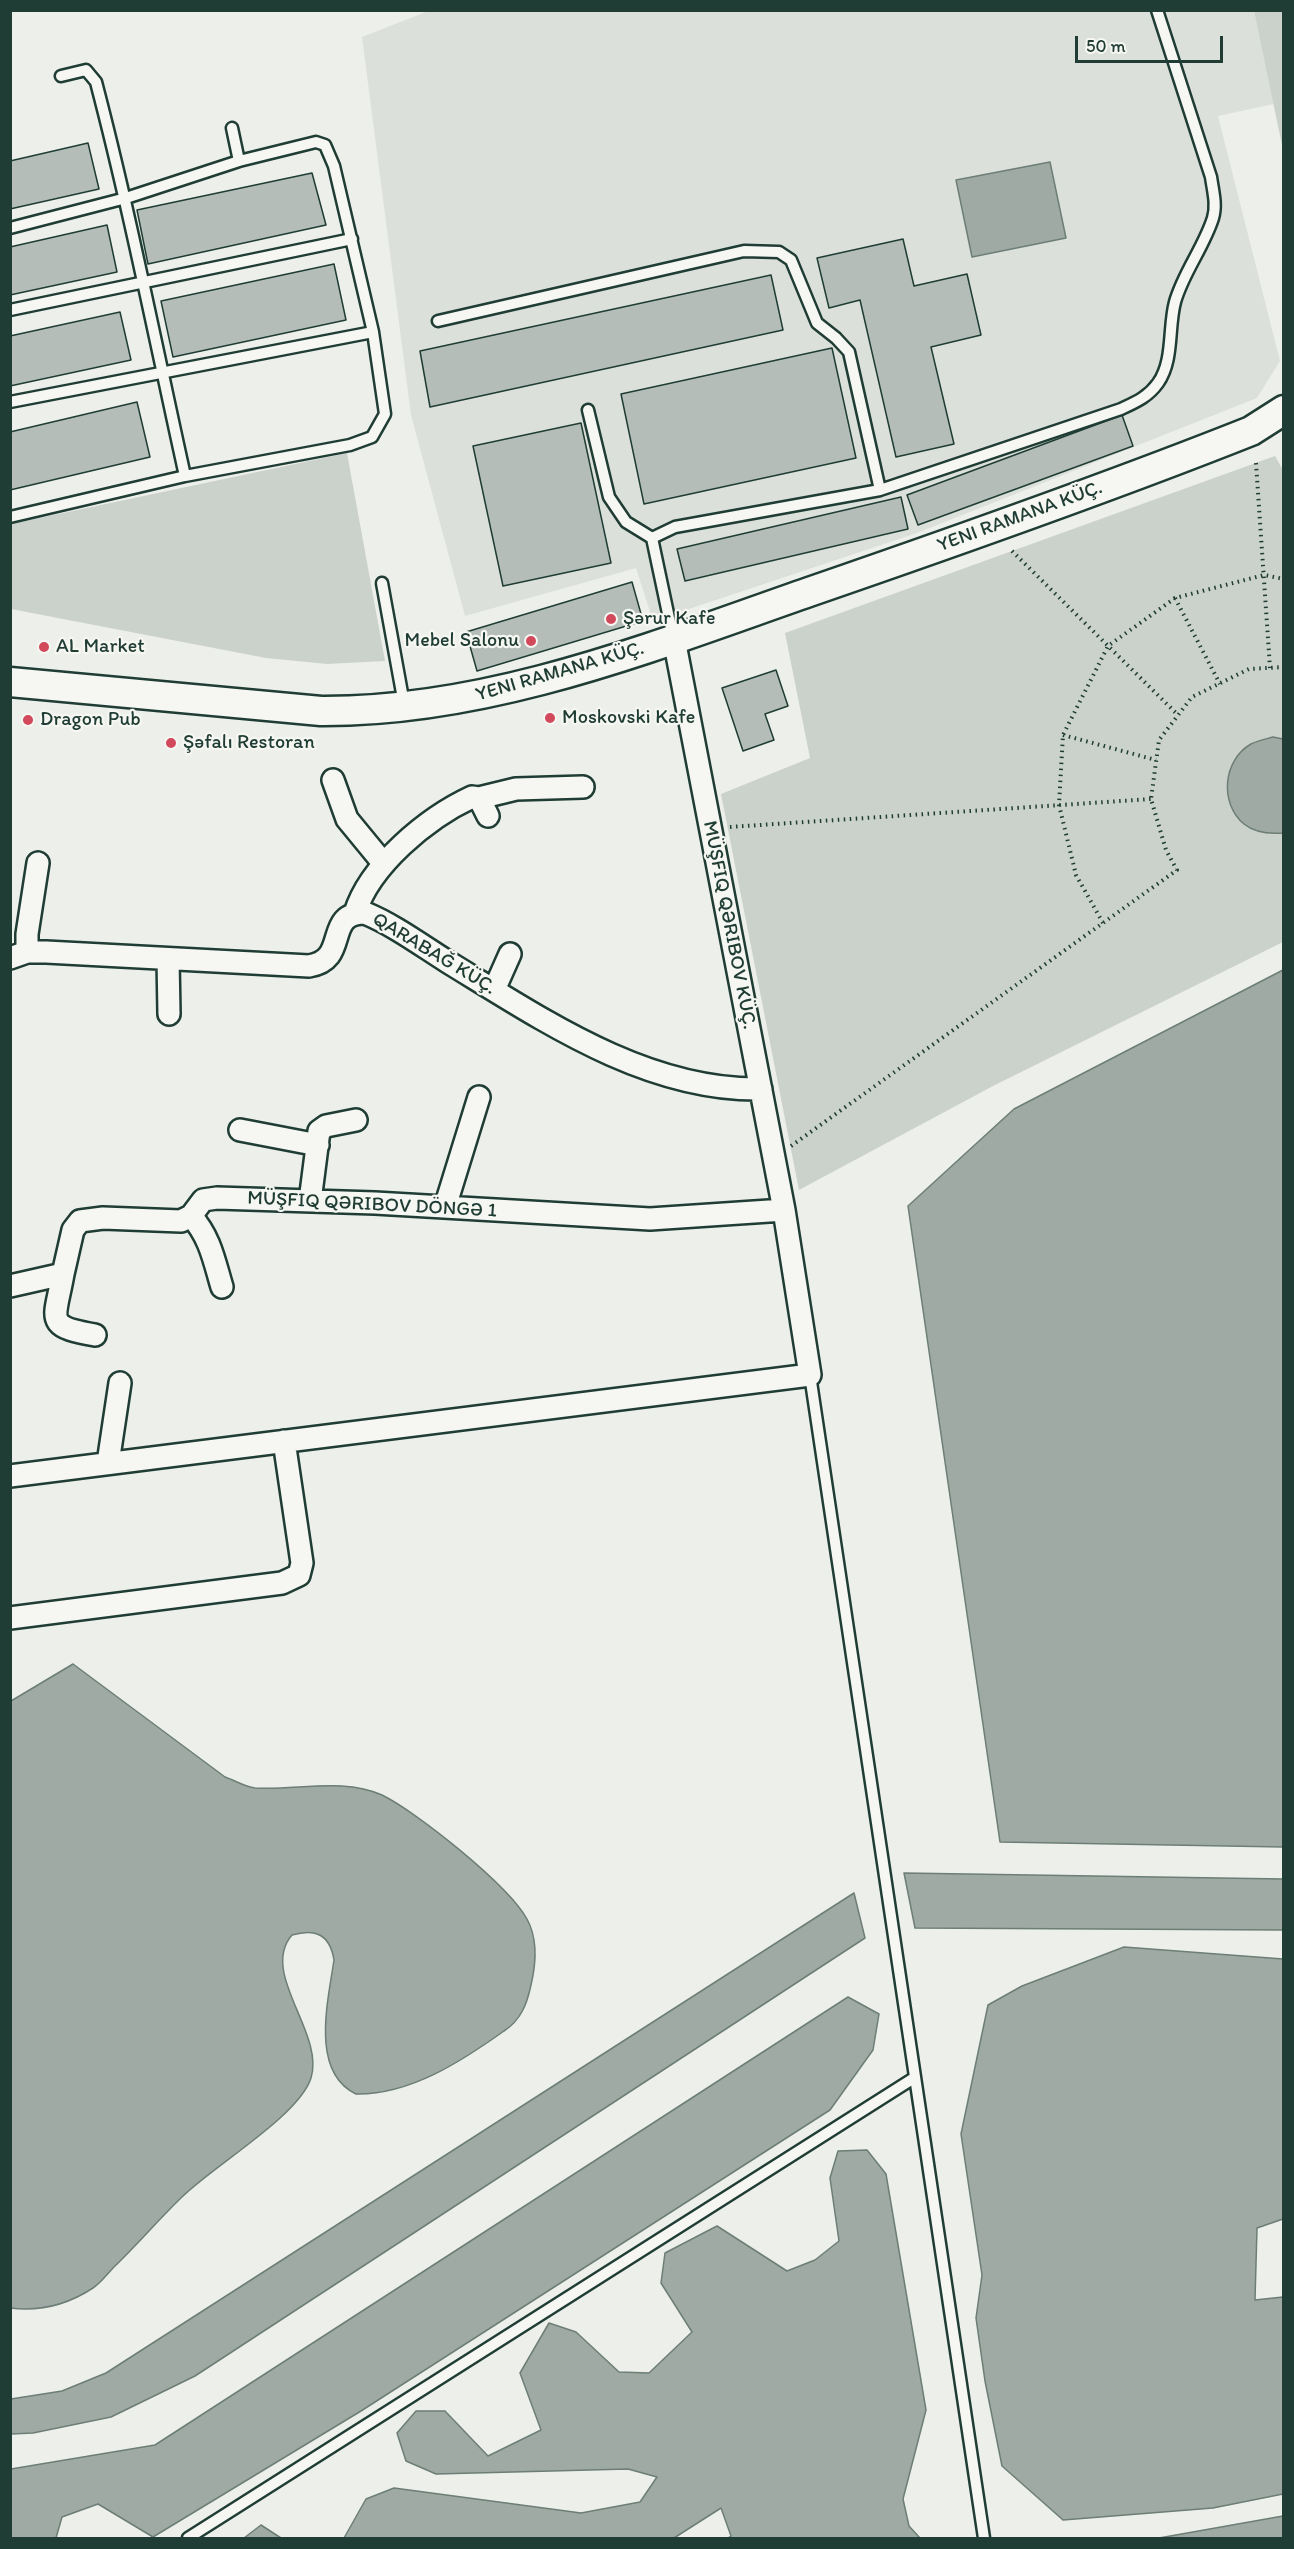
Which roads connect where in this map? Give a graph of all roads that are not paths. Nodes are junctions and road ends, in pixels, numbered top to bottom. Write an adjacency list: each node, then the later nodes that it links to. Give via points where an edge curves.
1 (1157, 10): 17 (lane, via 1211,177 1215,201 1213,218 1174,304 1169,350 1159,381 1145,398 1121,409)
2 (61, 76): 5 (lane, via 86,70 96,82)
3 (232, 128): 4 (lane)
4 (239, 161): 5 (lane); 7 (lane, via 316,142 325,145)
5 (126, 198): 6 (lane); 8 (lane)
6 (10, 228)
7 (352, 239): 8 (lane); 11 (lane)
8 (141, 284): 9 (lane); 12 (lane)
9 (10, 310)
10 (438, 321): 17 (lane, via 744,250 779,252 791,260 817,323 849,352)
11 (373, 332): 12 (lane); 16 (lane, via 385,414 372,437 350,445)
12 (162, 372): 13 (lane); 16 (lane)
13 (10, 402)
14 (588, 410): 19 (lane, via 609,497 626,522)
15 (1284, 410): 21 (street, YENI RAMANA KÜÇ., via 1251,431 1030,515)
16 (185, 476): 18 (lane)
17 (880, 490): 19 (lane, via 675,527)
18 (10, 517)
19 (652, 538): 21 (lane)
20 (382, 583): 23 (lane)
21 (674, 639): 23 (street, YENI RAMANA KÜÇ., via 498,691); 34 (street, MÜŞFIQ QƏRIBOV KÜÇ.)
22 (10, 682): 23 (street, YENI RAMANA KÜÇ., via 321,711)
23 (404, 707)
24 (333, 780): 27 (street, via 347,819)
25 (583, 787): 27 (street, via 516,789 484,807 472,797 407,841)
26 (38, 863): 30 (street, via 27,934)
27 (384, 864): 28 (street, via 368,882)
28 (355, 913): 31 (street, QARABAĞ KÜÇ., via 342,922 330,957 320,964); 32 (street, QARABAĞ KÜÇ., via 375,917)
29 (510, 954): 32 (street)
30 (19, 955): 31 (street, QARABAĞ KÜÇ.)
31 (168, 959): 33 (street)
32 (494, 990): 34 (street, QARABAĞ KÜÇ., via 580,1040 685,1082 729,1090)
33 (169, 1014)
34 (761, 1089): 41 (street, MÜŞFIQ QƏRIBOV KÜÇ.)
35 (479, 1097): 40 (street)
36 (356, 1120): 38 (street, via 326,1126 320,1131)
37 (240, 1130): 38 (street)
38 (318, 1145): 39 (street)
39 (310, 1201): 40 (street, MÜŞFIQ QƏRIBOV DÖNGƏ 1); 42 (street, MÜŞFIQ QƏRIBOV DÖNGƏ 1, via 217,1198 203,1200)
40 (445, 1207): 41 (street, MÜŞFIQ QƏRIBOV DÖNGƏ 1, via 650,1219)
41 (784, 1210): 47 (street, MÜŞFIQ QƏRIBOV KÜÇ.)
42 (191, 1216): 43 (street, via 181,1221 80,1221 73,1230); 45 (street, via 210,1245)
43 (63, 1274): 44 (street); 46 (street, via 56,1317 59,1325)
44 (10, 1286)
45 (222, 1287)
46 (95, 1335)
47 (810, 1375): 49 (street); 53 (lane)
48 (120, 1383): 50 (street)
49 (284, 1441): 50 (street); 52 (street, via 302,1563 299,1575 282,1583)
50 (108, 1463): 51 (street)
51 (10, 1476)
52 (10, 1618)
53 (914, 2078): 54 (lane); 55 (lane)
54 (188, 2538)
55 (984, 2538)

